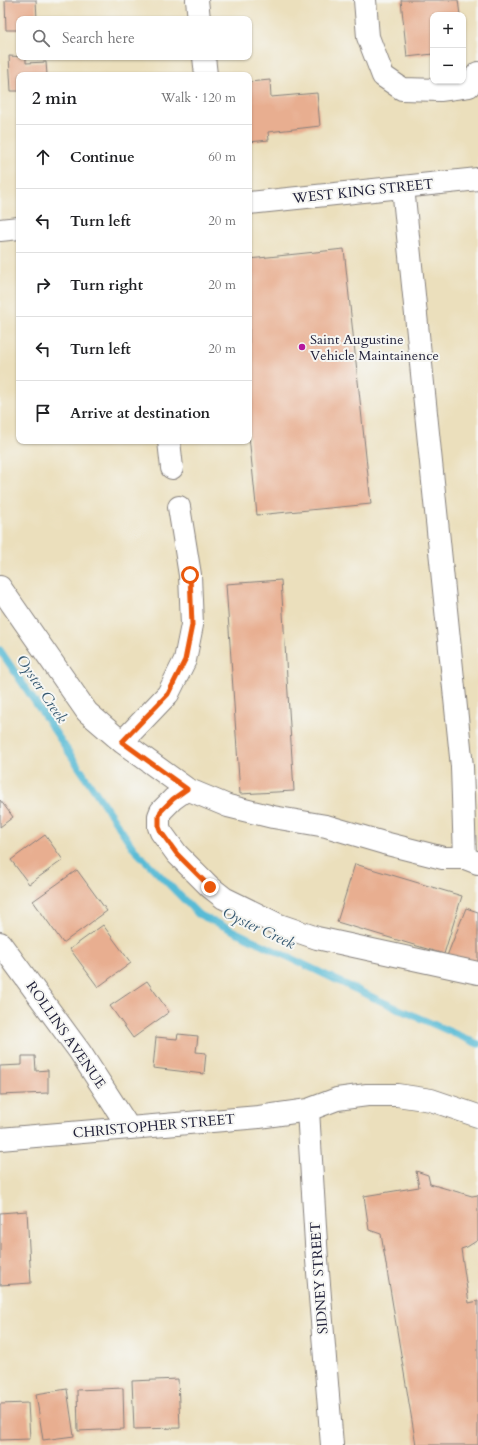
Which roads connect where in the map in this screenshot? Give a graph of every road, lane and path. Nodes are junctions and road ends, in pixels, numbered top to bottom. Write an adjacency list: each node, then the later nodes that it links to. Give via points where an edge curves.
1 (196, 0): 3 (street)
2 (365, 0): 6 (street, via 368,37 382,76 402,89 440,90 469,86)
3 (199, 16)
4 (204, 60): 5 (street)
5 (206, 72)
6 (478, 73)
7 (478, 179): 8 (street, WEST KING STREET)
8 (403, 187): 9 (street, WEST KING STREET); 18 (street)
9 (252, 203)
10 (16, 228): 11 (street)
11 (0, 230)
12 (169, 444): 13 (street)
13 (172, 468)
14 (178, 507): 16 (street, via 190,575 192,625 185,660 168,694)
15 (0, 587): 16 (street, via 87,712)
16 (122, 742): 17 (street)
17 (187, 789): 18 (street, via 243,810 326,826 443,858); 20 (street, via 161,811 159,827 177,854 224,898 279,924 317,938)
18 (471, 860)
19 (0, 943): 23 (street, ROLLINS AVENUE, via 80,1052)
20 (478, 973)
21 (308, 1110): 22 (street, CHRISTOPHER STREET, via 337,1099 397,1095 431,1100); 23 (street, CHRISTOPHER STREET, via 259,1117); 25 (street, SIDNEY STREET)
22 (478, 1116)
23 (130, 1128): 24 (street, CHRISTOPHER STREET)
24 (0, 1139)
25 (332, 1445)

